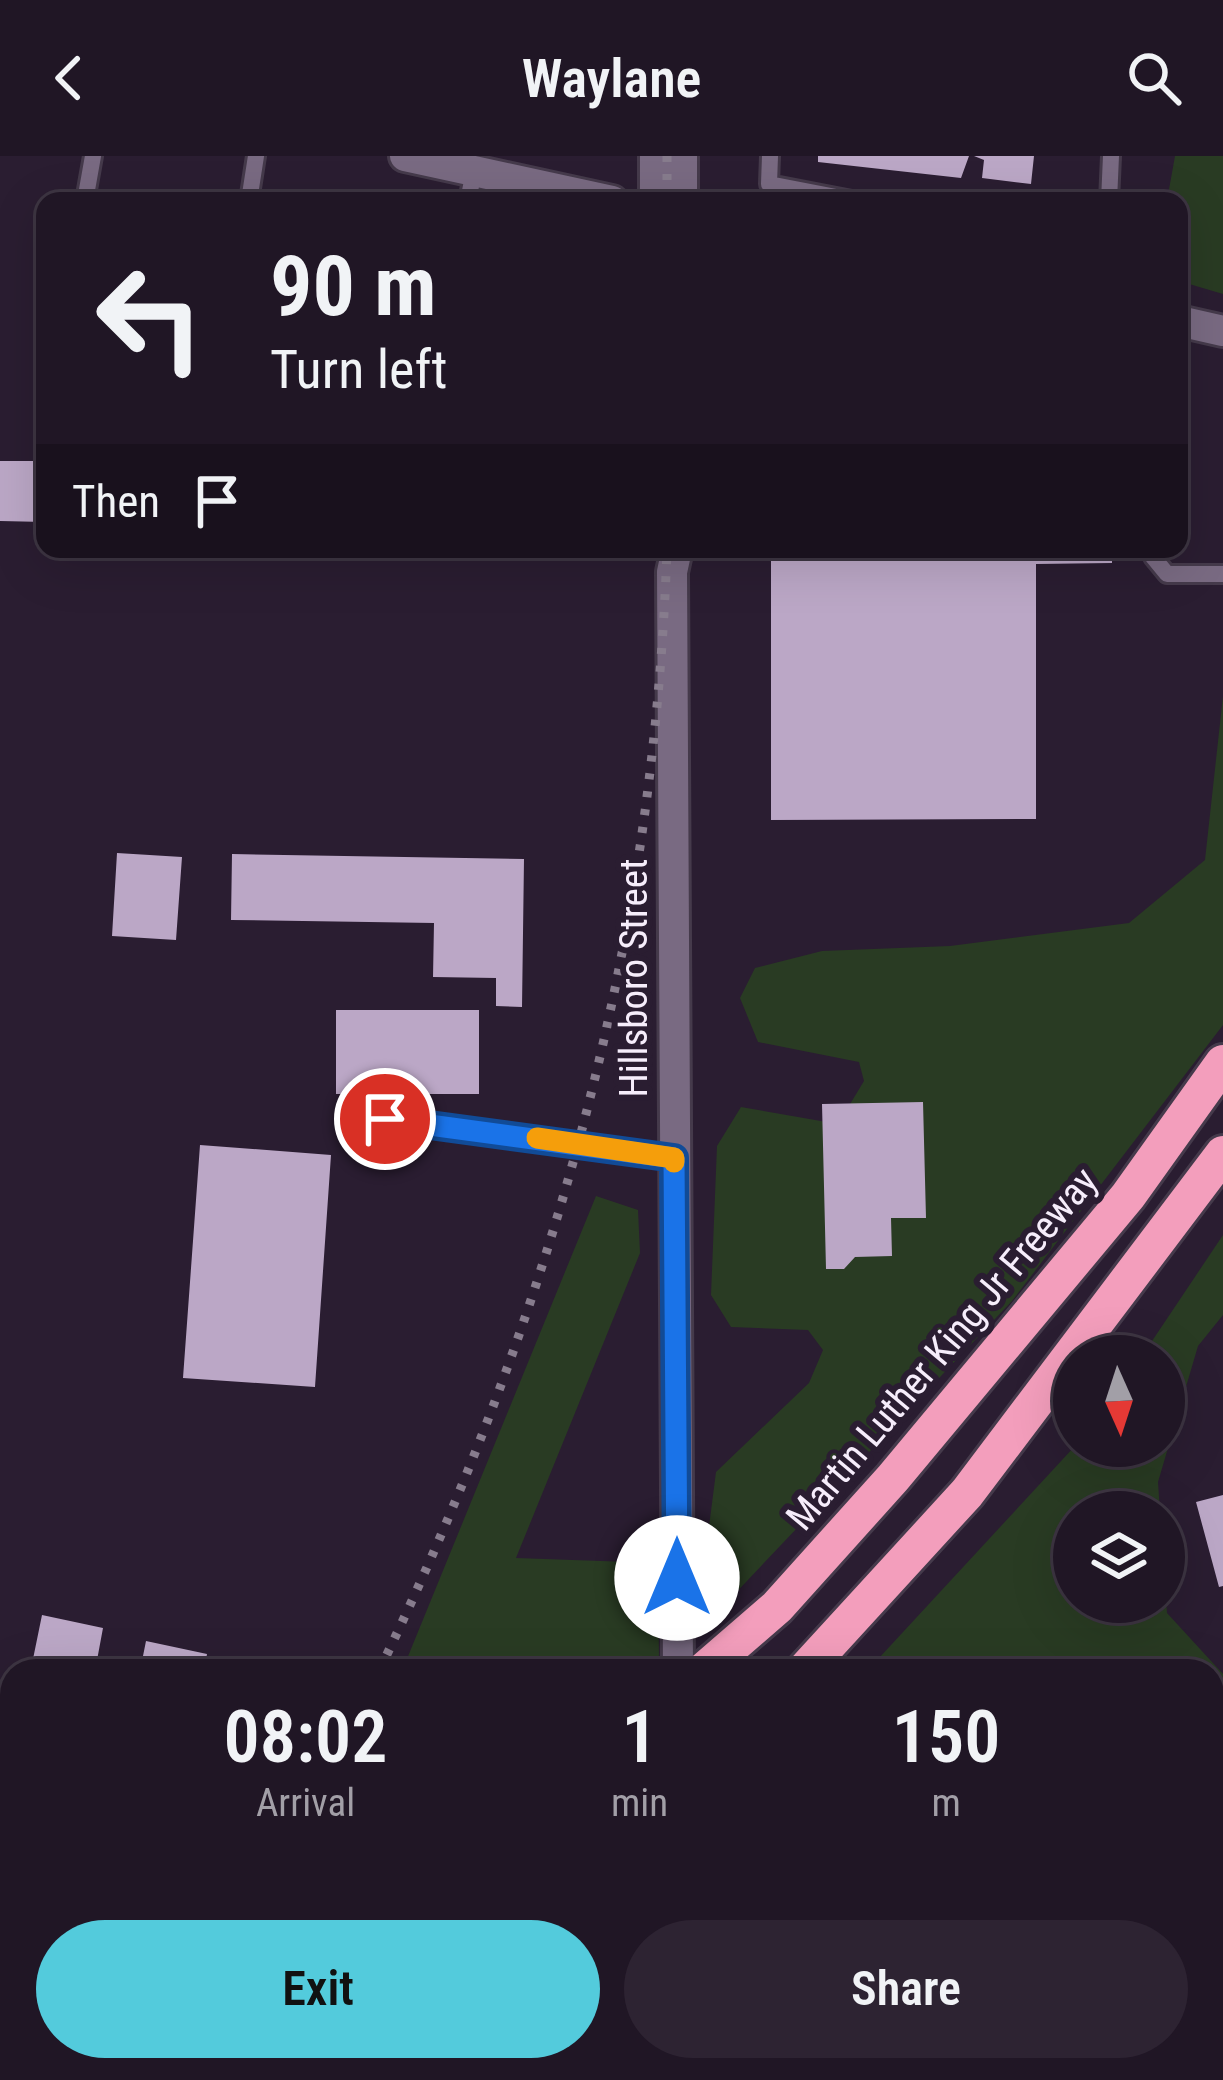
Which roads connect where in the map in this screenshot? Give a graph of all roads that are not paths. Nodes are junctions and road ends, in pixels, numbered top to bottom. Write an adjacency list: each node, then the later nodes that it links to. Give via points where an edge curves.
1 (93, 156): 9 (lane)
2 (256, 156): 10 (lane)
3 (405, 156): 8 (street)
4 (655, 156): 12 (street)
5 (682, 156): 13 (street)
6 (770, 156): 14 (lane, via 769,184)
7 (1111, 156): 15 (lane)
8 (471, 186): 11 (street, via 525,175)
9 (87, 192)
10 (250, 192)
11 (555, 192)
12 (655, 192)
13 (682, 192)
14 (810, 192)
15 (1109, 192)
16 (1188, 323): 17 (street)
17 (1223, 331)
18 (671, 558): 24 (street, Hillsboro Street)
19 (1154, 558): 20 (lane, via 1167,574)
20 (1223, 574)
21 (1223, 1063): 26 (highway, Martin Luther King Jr Freeway, via 1128,1196 893,1478 777,1607)
22 (385, 1119): 24 (lane)
23 (1223, 1154): 27 (highway, via 967,1493)
24 (674, 1158): 25 (street, Hillsboro Street)
25 (677, 1659)
26 (718, 1659)
27 (815, 1659)

